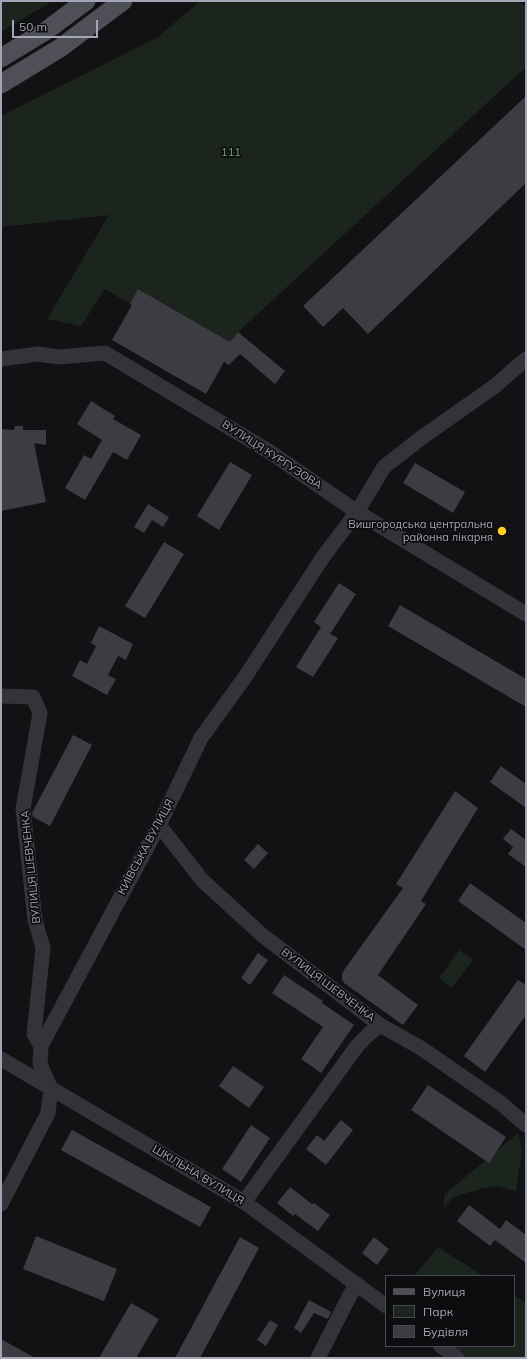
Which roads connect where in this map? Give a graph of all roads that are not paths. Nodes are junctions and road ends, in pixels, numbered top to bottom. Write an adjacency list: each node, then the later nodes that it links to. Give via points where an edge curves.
1 (86, 1): 3 (main road, via 47,30)
2 (124, 1): 4 (main road, via 60,48)
3 (1, 58)
4 (1, 84)
5 (1, 359): 7 (street, ВУЛИЦЯ КУРГУЗОВА, via 38,354 59,357 105,353 270,452)
6 (526, 359): 7 (street, КИЇВСЬКА ВУЛИЦЯ, via 494,386 384,467)
7 (357, 512): 8 (street, ВУЛИЦЯ КУРГУЗОВА); 10 (street, КИЇВСЬКА ВУЛИЦЯ, via 323,557 245,677 201,738)
8 (526, 614)
9 (1, 696): 12 (street, ВУЛИЦЯ ШЕВЧЕНКА, via 33,697 40,712 24,809 35,920 43,948 34,1034)
10 (159, 825): 11 (street, ВУЛИЦЯ ШЕВЧЕНКА, via 202,880 257,930); 12 (street, КИЇВСЬКА ВУЛИЦЯ)
11 (380, 1025): 15 (street, ВУЛИЦЯ ШЕВЧЕНКА, via 421,1048 502,1104); 16 (street, via 357,1046)
12 (41, 1046): 14 (street, КИЇВСЬКА ВУЛИЦЯ, via 40,1064)
13 (1, 1059): 14 (street, ШКІЛЬНА ВУЛИЦЯ)
14 (51, 1089): 16 (street, ШКІЛЬНА ВУЛИЦЯ); 17 (street, via 48,1113)
15 (526, 1125)
16 (244, 1202): 18 (street, ШКІЛЬНА ВУЛИЦЯ)
17 (1, 1204)
18 (358, 1284): 19 (street, ШКІЛЬНА ВУЛИЦЯ); 21 (street)
19 (385, 1305)
20 (442, 1347): 22 (street)
21 (318, 1358)
22 (457, 1358)

